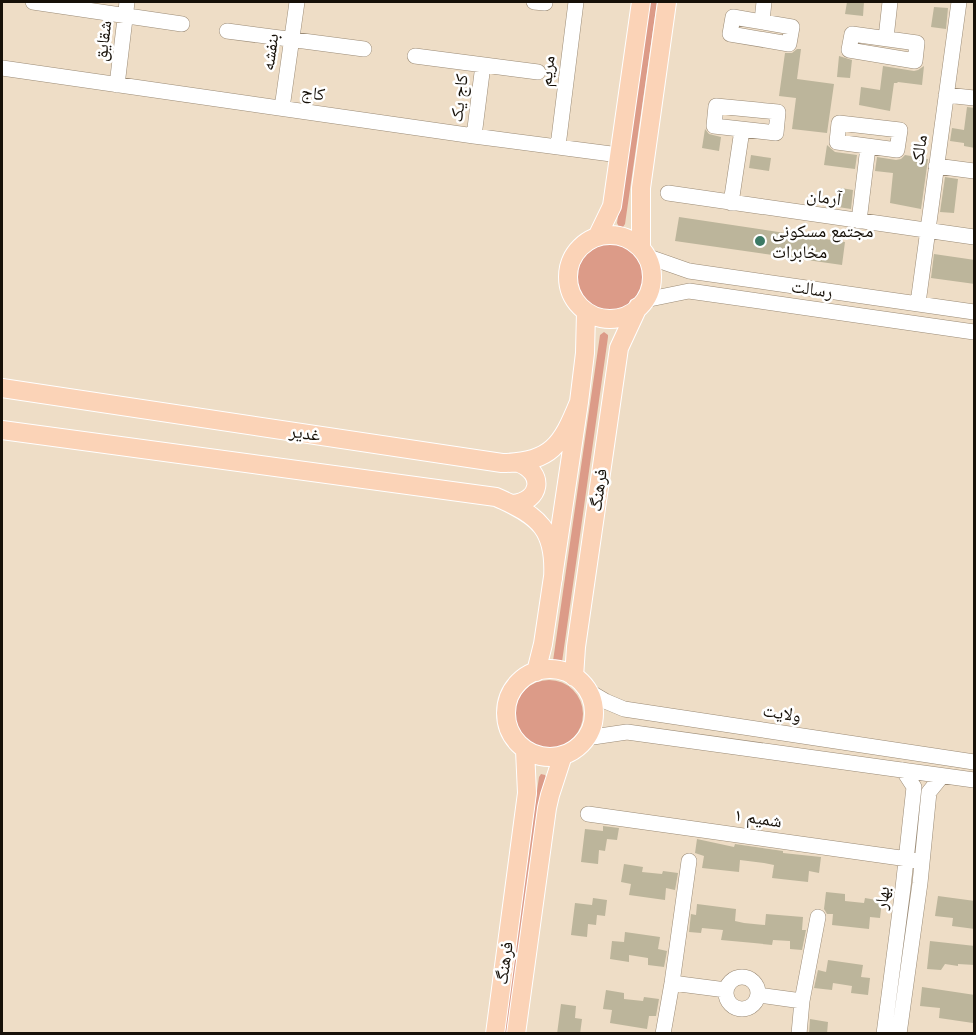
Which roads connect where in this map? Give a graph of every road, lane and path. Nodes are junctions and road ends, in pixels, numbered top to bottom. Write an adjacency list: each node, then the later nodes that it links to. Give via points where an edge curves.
1 (33, 2): 9 (street)
2 (297, 2): 14 (street, بنفشه)
3 (576, 2): 26 (street, مریم)
4 (641, 2): 28 (main road)
5 (667, 2): 37 (main road, via 641,188)
6 (764, 2): 10 (street)
7 (890, 2): 13 (street)
8 (959, 2): 21 (street, مالک)
9 (126, 8): 11 (street); 20 (street, شقایق)
10 (762, 21)
11 (182, 24)
12 (227, 31): 14 (street)
13 (886, 38)
14 (291, 40): 15 (street); 23 (street, بنفشه)
15 (363, 49)
16 (415, 56): 17 (street, کاج یک)
17 (483, 65): 19 (street, کاج یک); 25 (street, کاج یک)
18 (2, 68): 20 (street, کاج)
19 (538, 72)
20 (117, 85): 23 (street, کاج)
21 (946, 95): 22 (street); 29 (street, مالک)
22 (975, 98)
23 (282, 108): 25 (street, کاج)
24 (742, 130): 32 (street)
25 (474, 136): 26 (street, کاج)
26 (558, 146): 28 (street, کاج)
27 (868, 147): 33 (street)
28 (619, 155): 35 (main road, via 612,206)
29 (936, 166): 30 (street); 34 (street, مالک)
30 (975, 171)
31 (668, 193): 32 (street, آرمان)
32 (730, 203): 33 (street, آرمان)
33 (859, 221): 34 (street, آرمان)
34 (927, 231): 36 (street, آرمان); 38 (street, مالک)
35 (597, 237): 37 (main road, via 625,238); 40 (main road, via 575,253 568,271 569,290)
36 (975, 237)
37 (643, 252): 38 (street, رسالت, via 689,271); 39 (main road, via 651,283)
38 (918, 303): 41 (street, رسالت)
39 (641, 304): 40 (main road, via 622,317); 42 (street, رسالت, via 688,291); 50 (main road, فرهنگ, via 619,348)
40 (586, 312): 44 (main road, فرهنگ)
41 (975, 312)
42 (975, 332)
43 (2, 388): 46 (main road, غدیر)
44 (579, 402): 46 (main road, غدیر, via 552,449); 48 (main road, فرهنگ)
45 (2, 430): 47 (main road, via 496,497)
46 (519, 463): 47 (main road, via 533,473 536,485 528,500)
47 (513, 504): 48 (main road, via 531,515 549,538)
48 (553, 579): 49 (main road, فرهنگ)
49 (536, 672): 50 (main road, via 556,670); 53 (main road, via 519,682 506,707 508,727)
50 (574, 677): 51 (main road)
51 (588, 691): 52 (main road, via 594,710); 55 (street, ولایت, via 624,709)
52 (586, 738): 54 (main road); 56 (street, via 627,732)
53 (525, 750): 54 (main road, via 544,757); 68 (main road, فرهنگ, via 527,793)
54 (563, 755): 69 (main road, فرهنگ, via 550,795)
55 (975, 762)
56 (903, 770): 57 (street); 60 (street, بهار, via 914,787)
57 (942, 776): 58 (street); 62 (street, بهار, via 929,792)
58 (975, 780)
59 (588, 814): 60 (street, شمیم ۱)
60 (906, 859): 62 (street, شمیم ۱); 72 (street, بهار)
61 (688, 861): 64 (street)
62 (922, 861): 73 (street, بهار)
63 (818, 917): 67 (street)
64 (672, 983): 65 (street); 70 (street)
65 (726, 990): 66 (street, via 730,982 745,977 752,980); 66 (street, via 727,1001 742,1010 753,1005)
66 (758, 995): 67 (street)
67 (802, 1001): 71 (street)
68 (495, 1034)
69 (516, 1034)
70 (663, 1034)
71 (799, 1034)
72 (884, 1034)
73 (899, 1034)

